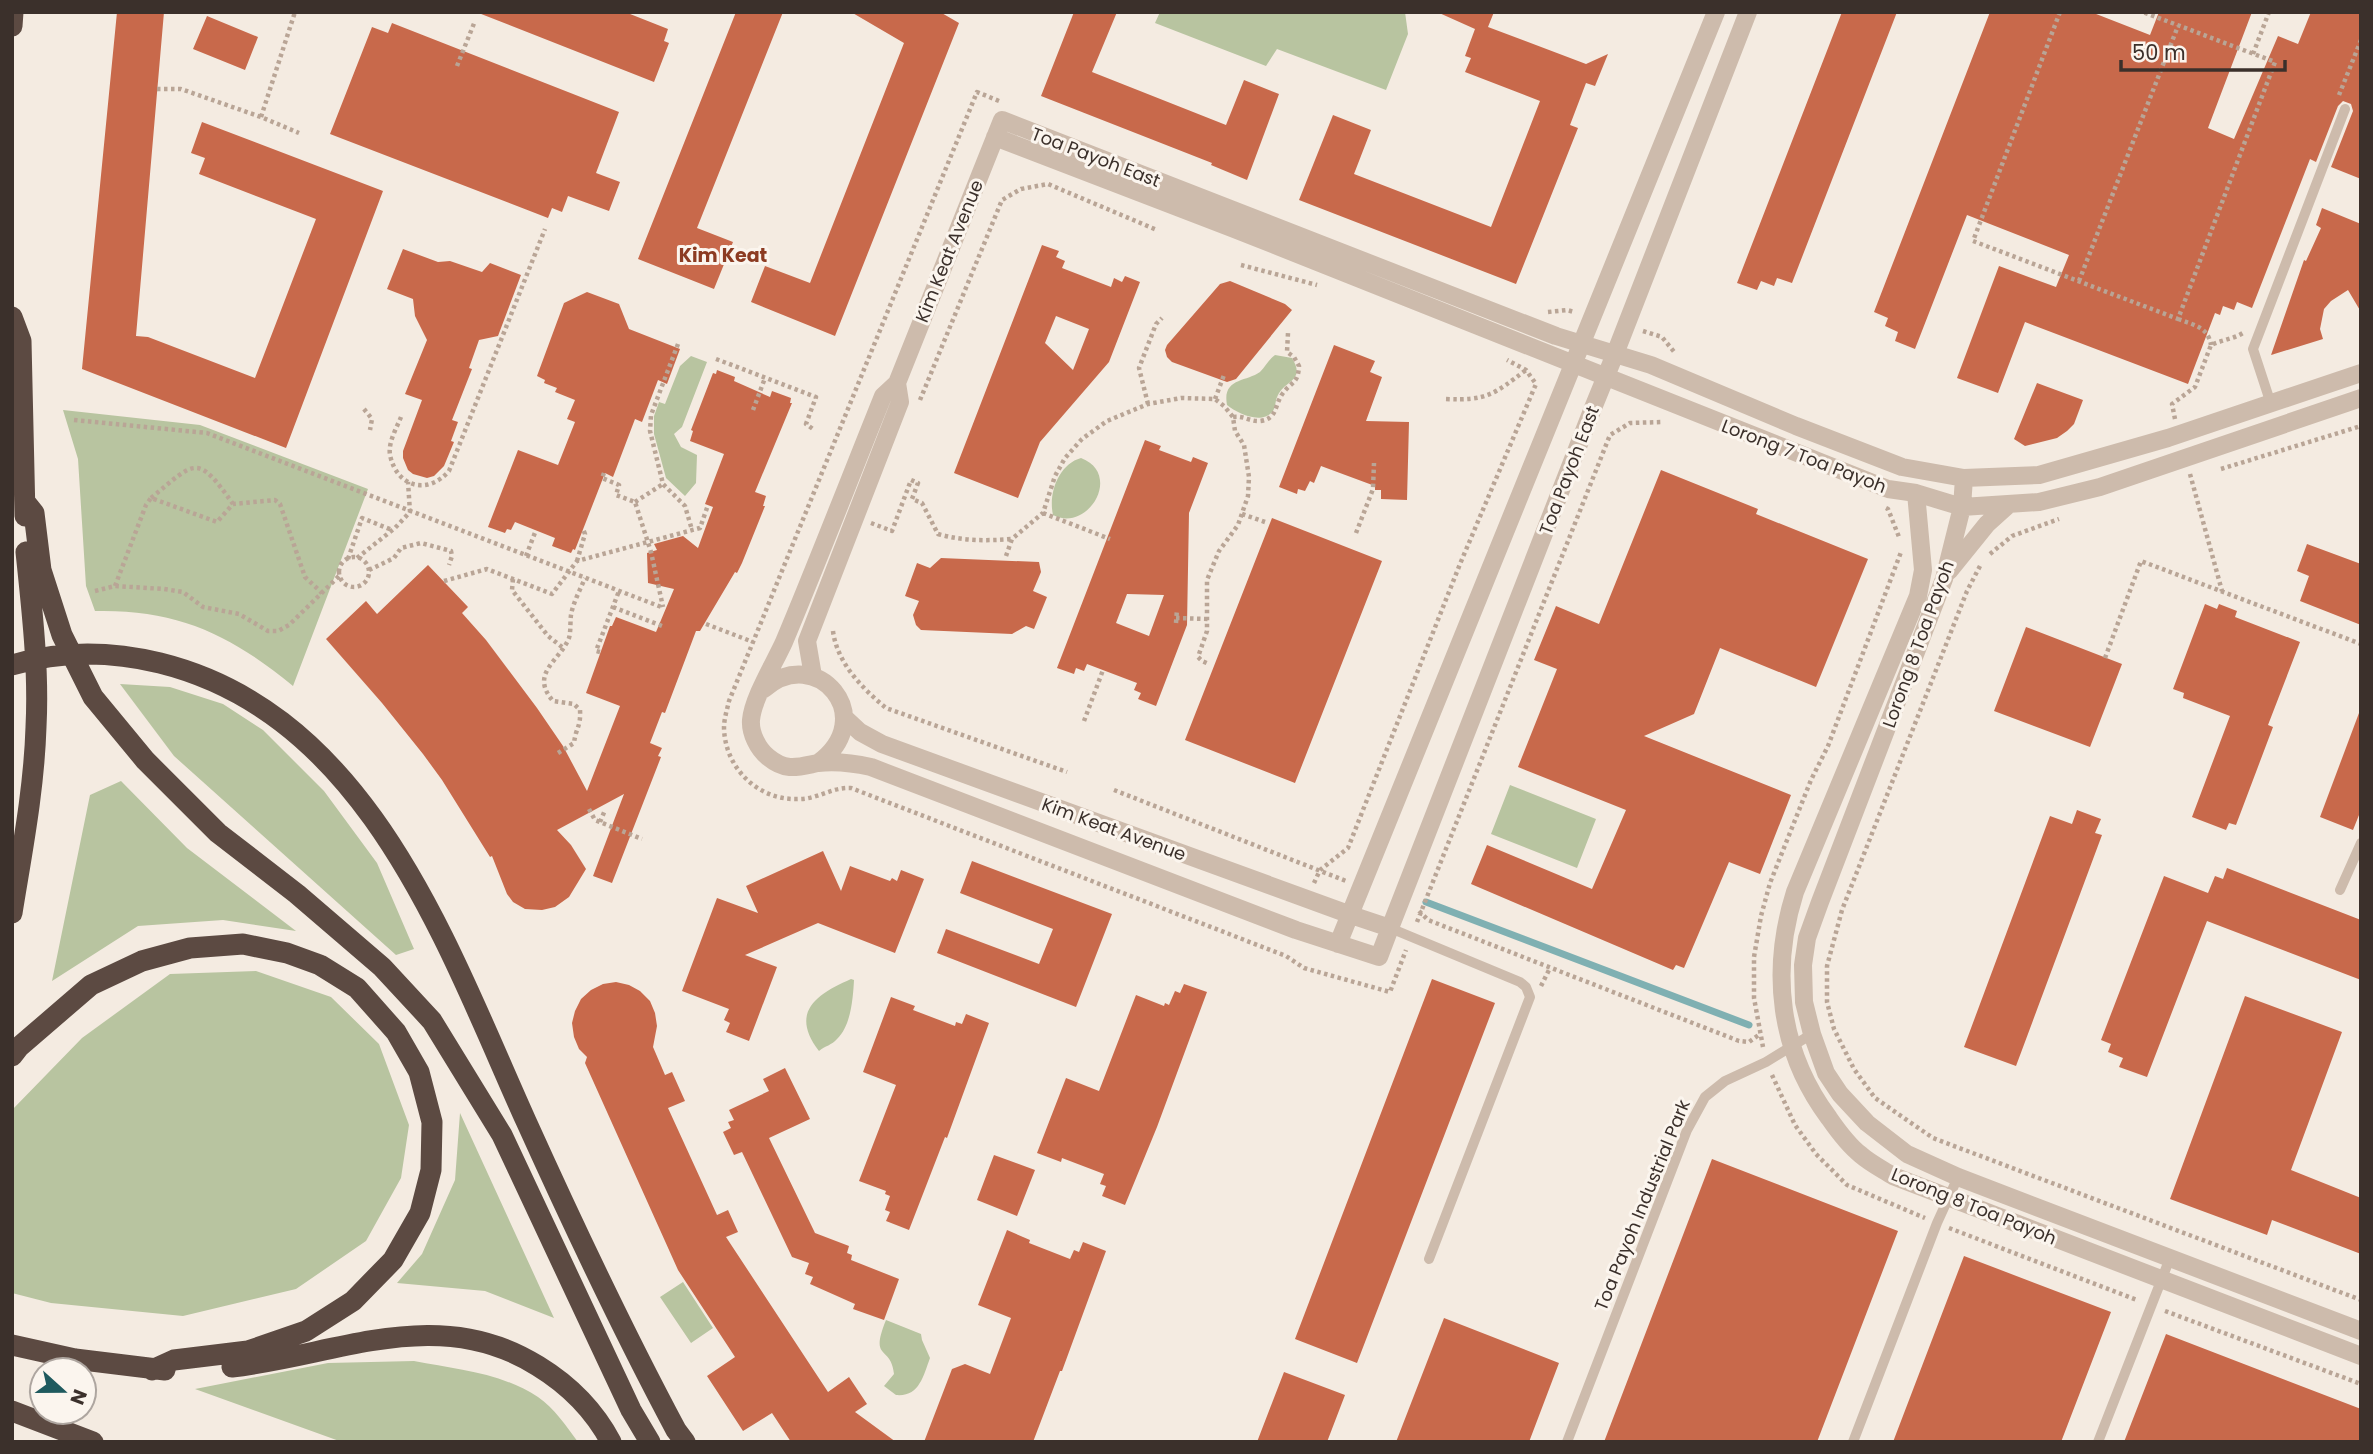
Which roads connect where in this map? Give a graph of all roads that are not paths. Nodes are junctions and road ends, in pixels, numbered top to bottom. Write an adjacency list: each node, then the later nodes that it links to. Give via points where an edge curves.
1 (13, 12): 4 (highway)
2 (1716, 12): 10 (street, Toa Payoh East)
3 (1748, 12): 11 (street, Toa Payoh East)
4 (12, 26)
5 (2340, 107): 17 (lane, via 2253,349)
6 (1002, 120): 7 (street, Kim Keat Avenue); 8 (street, Toa Payoh East)
7 (995, 137): 8 (street, Toa Payoh East); 15 (street, Kim Keat Avenue)
8 (1168, 194): 10 (street, Toa Payoh East); 12 (street, Toa Payoh East)
9 (12, 317): 20 (highway, via 21,341)
10 (1582, 344): 11 (street, Lorong 7 Toa Payoh); 12 (street, Toa Payoh East)
11 (1615, 354): 14 (street, Toa Payoh East); 18 (street, Lorong 7 Toa Payoh, via 1902,467)
12 (1574, 365): 14 (street, Lorong 7 Toa Payoh); 32 (street, Toa Payoh East)
13 (2361, 373): 17 (street, Lorong 7 Toa Payoh)
14 (1605, 378): 19 (street, Lorong 7 Toa Payoh, via 1888,489); 33 (street, Toa Payoh East)
15 (897, 383): 25 (street, Kim Keat Avenue, via 900,402 807,642); 26 (street, Kim Keat Avenue, via 883,396)
16 (2361, 398): 21 (street, Lorong 7 Toa Payoh, via 2101,487)
17 (2271, 404): 18 (street, Lorong 7 Toa Payoh, via 2039,475)
18 (1964, 478): 22 (street, Lorong 8 Toa Payoh)
19 (1916, 494): 22 (street, Lorong 7 Toa Payoh); 36 (street, Lorong 8 Toa Payoh, via 1923,570 1918,596 1785,925 1781,958)
20 (26, 503): 31 (highway, via 36,721); 50 (highway, via 34,513 41,570 62,635 93,697 145,760 219,833 382,967 432,1021 502,1135)
21 (2007, 506): 22 (street, Lorong 7 Toa Payoh); 23 (street)
22 (1962, 507): 23 (street, Lorong 8 Toa Payoh)
23 (1944, 579): 35 (street, Lorong 8 Toa Payoh, via 1807,938 1804,1002)
24 (12, 665): 51 (highway, via 81,652 117,654 193,671 284,724 322,757 361,802 415,881 463,975 629,1343)
25 (813, 676): 26 (street, via 786,675); 27 (street, Kim Keat Avenue, via 840,700)
26 (762, 690): 28 (street, Kim Keat Avenue, via 753,706 755,742 782,766)
27 (845, 718): 28 (street, via 838,745); 32 (street, Kim Keat Avenue, via 882,744)
28 (818, 764): 34 (street, Kim Keat Avenue, via 850,762 871,767)
29 (2361, 843): 30 (lane)
30 (2340, 890)
31 (12, 913)
32 (1351, 915): 33 (street, Kim Keat Avenue); 34 (street, Toa Payoh East)
33 (1390, 928): 34 (street, Kim Keat Avenue, via 1379,957); 41 (lane, via 1521,982 1530,997)
34 (1338, 944)
35 (1812, 1034): 36 (lane, Toa Payoh Industrial Park); 38 (street, Lorong 8 Toa Payoh, via 1826,1073 1867,1123 1907,1154)
36 (1791, 1048): 39 (street, Lorong 8 Toa Payoh, via 1815,1100 1860,1155 1893,1176); 52 (lane, Toa Payoh Industrial Park, via 1725,1081 1705,1097 1688,1130)
37 (12, 1056): 46 (highway, via 91,985 142,961 190,948 243,944 320,965 357,988 396,1032 419,1073 432,1122 431,1170 420,1213 393,1260 353,1301 306,1331 248,1351 174,1360)
38 (1958, 1177): 39 (lane); 40 (street, Lorong 8 Toa Payoh)
39 (1949, 1198): 42 (street, Lorong 8 Toa Payoh); 53 (lane)
40 (2170, 1258): 42 (lane); 43 (street, Lorong 8 Toa Payoh)
41 (1429, 1259)
42 (2162, 1279): 45 (street, Lorong 8 Toa Payoh); 54 (lane)
43 (2361, 1331)
44 (12, 1345): 46 (highway)
45 (2361, 1356)
46 (152, 1370): 49 (highway, via 246,1365 401,1335 470,1338 523,1356 555,1376 582,1400)
47 (12, 1411): 48 (highway)
48 (93, 1442)
49 (611, 1442)
50 (650, 1442)
51 (685, 1442)
52 (1567, 1442)
53 (1853, 1442)
54 (2098, 1442)

